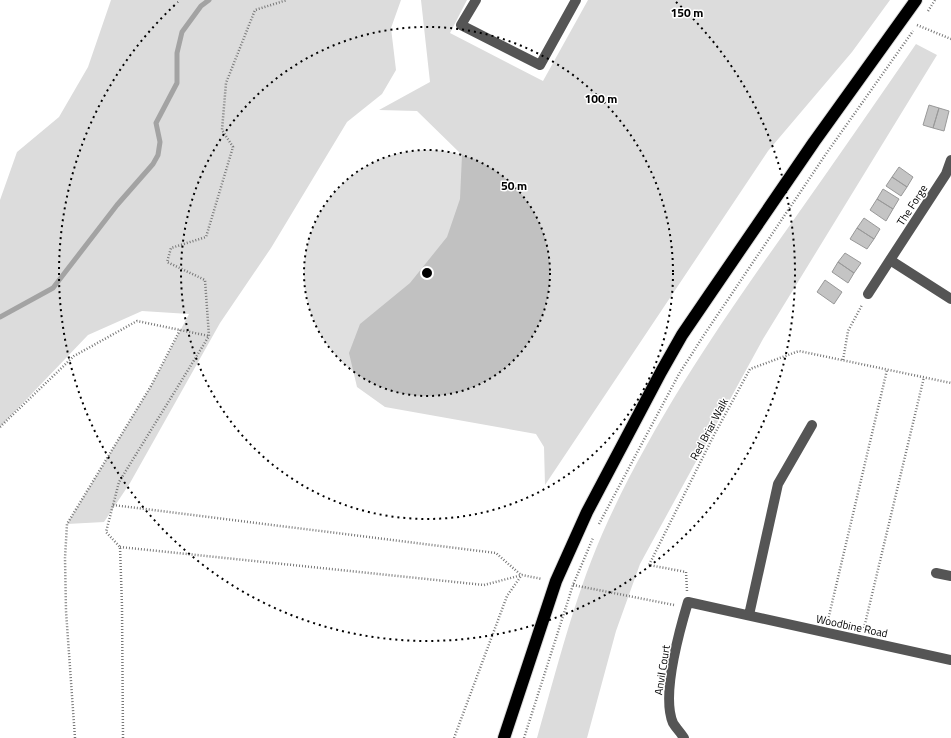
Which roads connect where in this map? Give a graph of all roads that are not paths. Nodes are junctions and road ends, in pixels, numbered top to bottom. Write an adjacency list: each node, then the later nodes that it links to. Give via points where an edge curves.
1 (476, 0): 2 (street, via 461,25 540,65)
2 (576, 0)
3 (916, 0): 14 (highway, via 814,142 682,334 587,512 556,581)
4 (951, 160): 5 (street, The Forge, via 946,174)
5 (890, 260): 6 (street, The Forge); 7 (street)
6 (868, 294)
7 (951, 299)
8 (812, 425): 12 (street, via 778,484)
9 (936, 573): 10 (street)
10 (951, 576)
11 (687, 605): 12 (street, Woodbine Road); 15 (street, Anvil Court, via 668,688 674,724)
12 (749, 615): 13 (street, Woodbine Road)
13 (951, 660)
14 (504, 738)
15 (684, 738)

